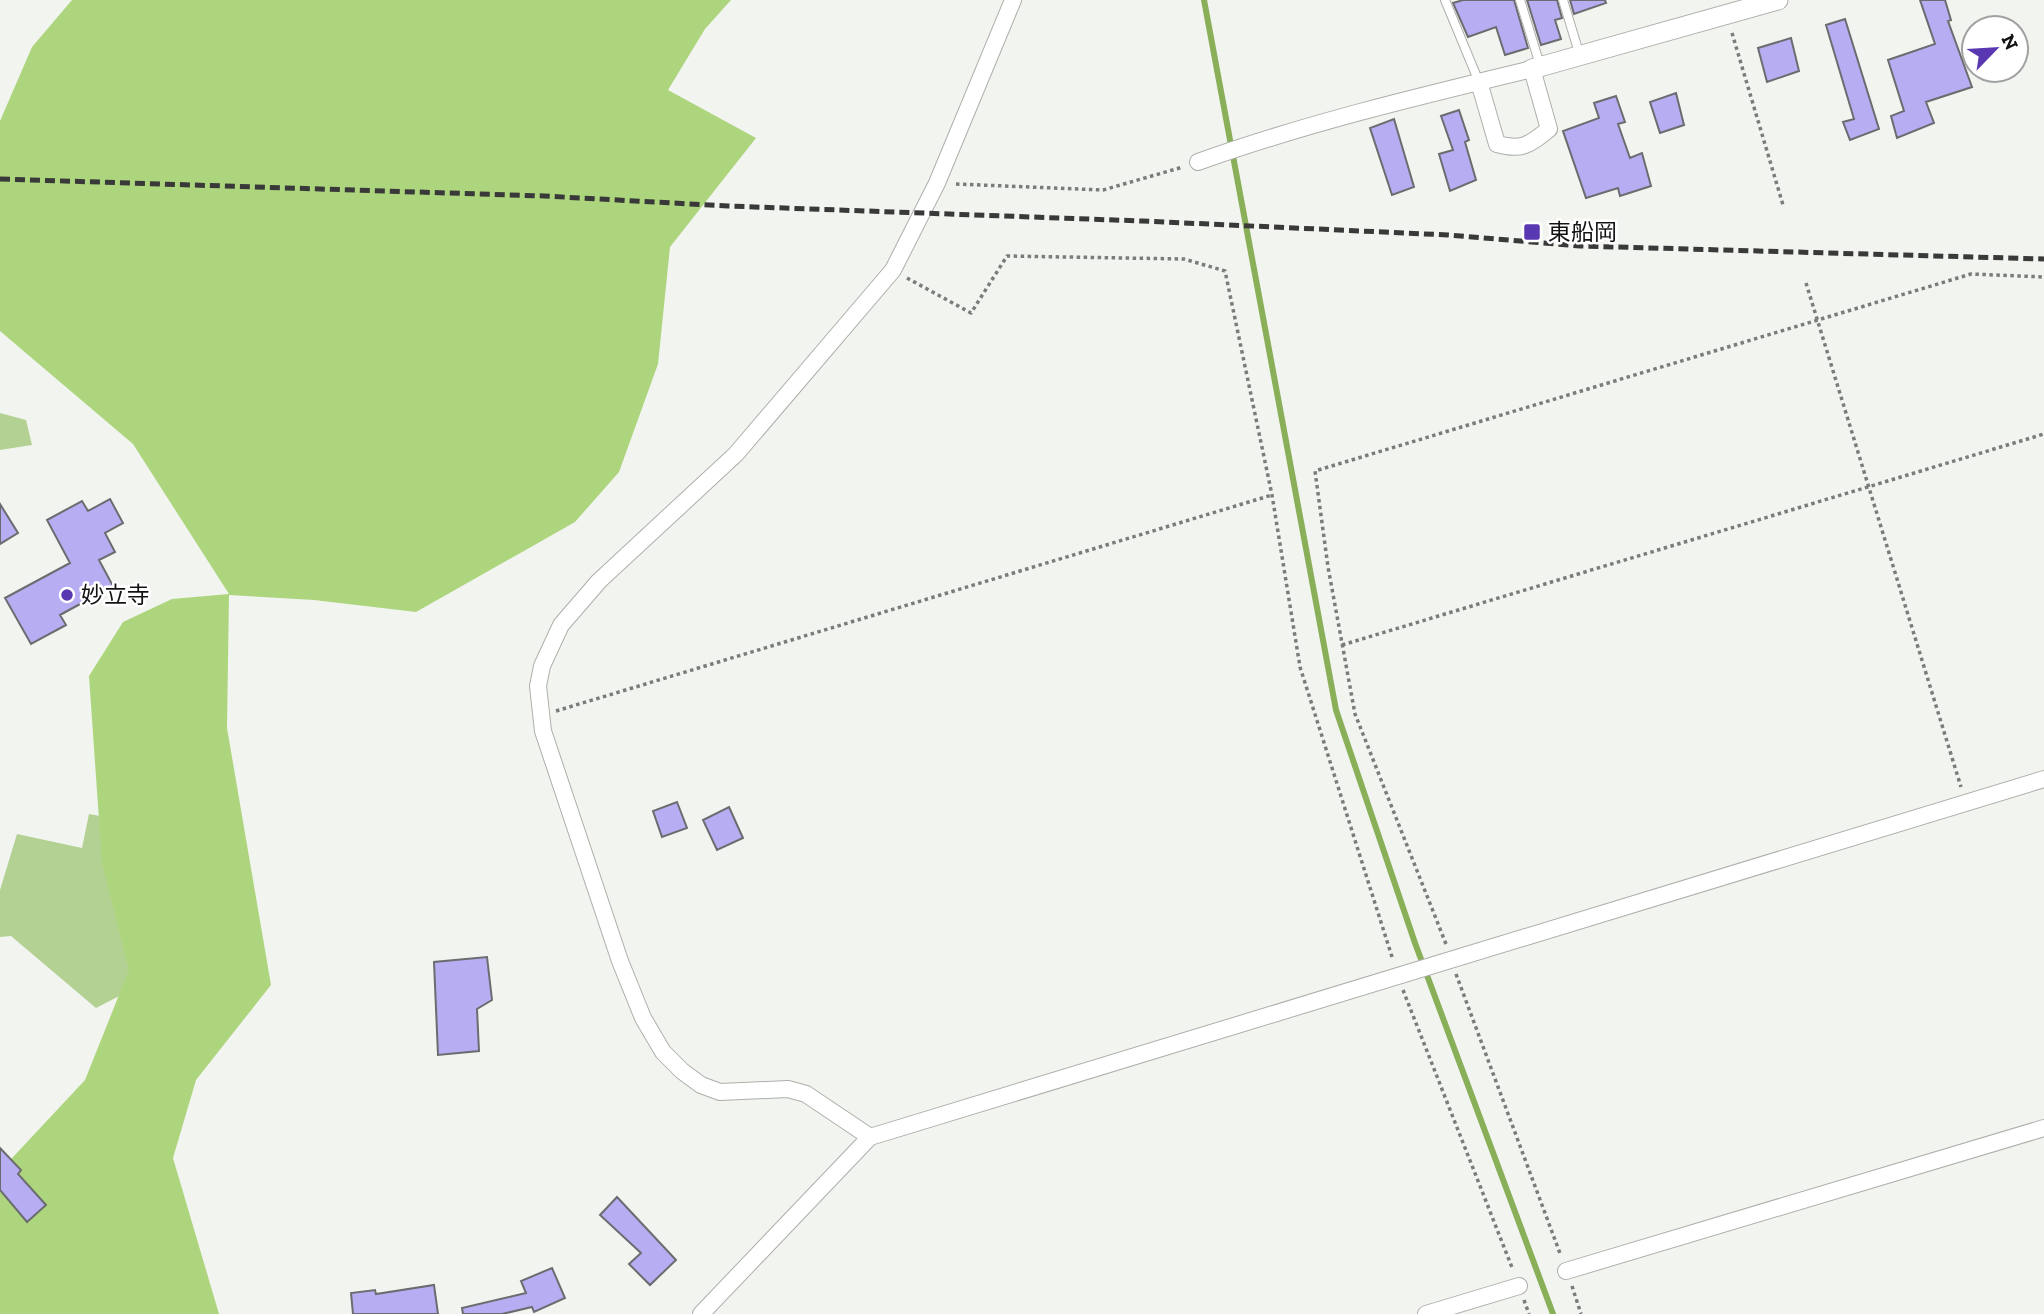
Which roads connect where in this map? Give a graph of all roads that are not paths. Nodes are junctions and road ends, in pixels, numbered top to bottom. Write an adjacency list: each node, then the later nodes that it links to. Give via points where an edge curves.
1 (1013, 0): 13 (street, via 937,183 893,270 736,454 599,582 561,625 540,676 543,731 620,961 643,1018 663,1052 701,1085 720,1092 788,1089 806,1094)
2 (1446, 0): 9 (lane)
3 (1520, 0): 8 (lane)
4 (1563, 0): 7 (lane)
5 (1778, 0): 6 (street)
6 (1724, 7): 7 (street)
7 (1580, 56): 8 (street)
8 (1537, 68): 9 (street); 9 (street, via 1549,129 1515,149 1497,144)
9 (1479, 82): 10 (street, via 1255,142)
10 (1198, 162)
11 (2044, 779): 13 (street)
12 (2044, 1128): 14 (street)
13 (870, 1137): 16 (street)
14 (1566, 1271)
15 (1519, 1286): 17 (street)
16 (701, 1314)
17 (1426, 1314)

